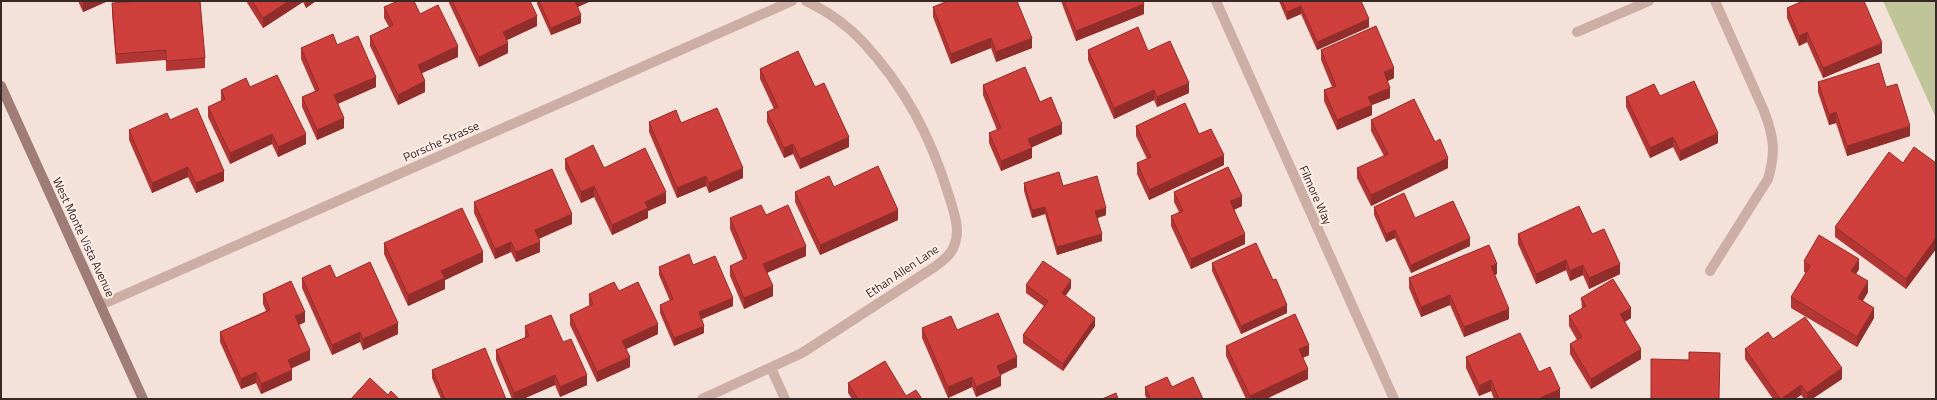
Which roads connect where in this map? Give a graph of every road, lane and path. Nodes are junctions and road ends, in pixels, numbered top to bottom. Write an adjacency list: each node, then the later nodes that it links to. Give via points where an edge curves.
1 (792, 1): 9 (street, Porsche Strasse)
2 (806, 1): 10 (street, Ethan Allen Lane, via 830,14 862,41 906,97 922,124 935,155 956,218 958,234 954,248 936,266 802,353)
3 (1216, 1): 14 (street, Filmore Way)
4 (1650, 1): 6 (street)
5 (1715, 1): 8 (street, via 1771,127 1774,144 1773,162 1768,179)
6 (1578, 32)
7 (1, 86): 9 (main road, West Monte Vista Avenue)
8 (1710, 271)
9 (101, 305): 11 (main road, West Monte Vista Avenue)
10 (771, 368): 12 (street, Ethan Allen Lane); 13 (street)
11 (143, 399)
12 (702, 399)
13 (785, 399)
14 (1394, 399)

